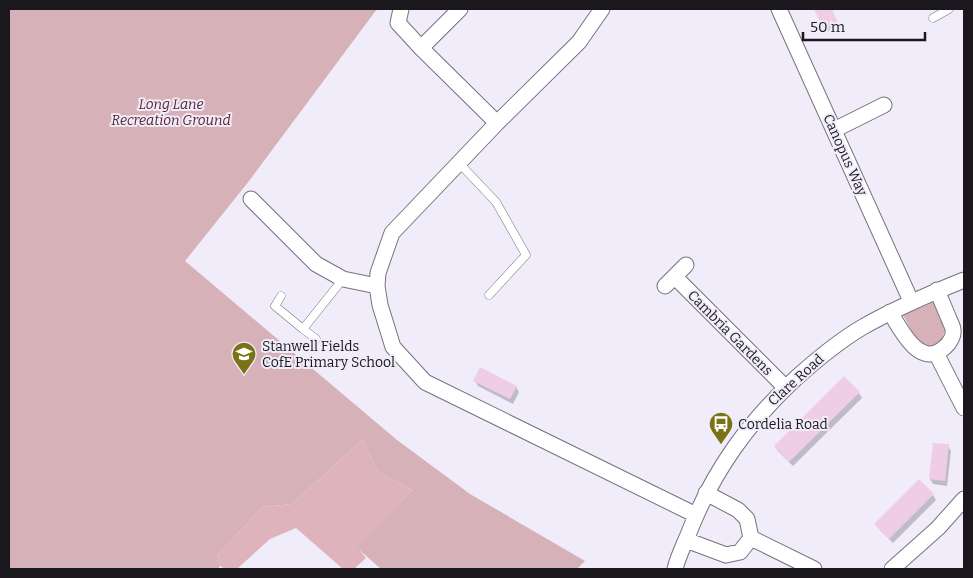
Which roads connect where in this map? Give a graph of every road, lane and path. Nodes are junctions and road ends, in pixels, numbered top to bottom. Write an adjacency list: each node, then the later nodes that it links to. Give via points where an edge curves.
1 (401, 9): 7 (street, via 398,23)
2 (460, 9): 7 (street)
3 (602, 9): 9 (street, via 579,42)
4 (779, 9): 10 (street, Canopus Way)
5 (949, 9): 6 (lane)
6 (933, 18)
7 (421, 48): 9 (street)
8 (884, 105): 10 (street)
9 (497, 123): 11 (street)
10 (834, 130): 20 (street, Canopus Way)
11 (459, 163): 16 (street, via 392,233 378,273); 18 (lane, via 496,202 526,255)
12 (251, 199): 14 (street, via 316,264)
13 (686, 265): 25 (street, Cambria Gardens, via 670,282)
14 (343, 279): 16 (street); 22 (lane)
15 (964, 280): 17 (street, Clare Road)
16 (377, 286): 29 (street, via 393,347 425,382)
17 (937, 290): 20 (street, Clare Road); 24 (street, via 953,330 948,343)
18 (489, 295)
19 (281, 296): 22 (lane, via 275,306)
20 (912, 301): 21 (street, Clare Road)
21 (890, 312): 24 (street, via 914,346 921,352); 25 (street, Clare Road, via 840,343)
22 (303, 329): 23 (lane)
23 (316, 338)
24 (936, 352): 26 (street)
25 (786, 388): 27 (street, Clare Road, via 744,434)
26 (964, 408)
27 (706, 493): 29 (street, Clare Road); 30 (street, via 738,510 747,519)
28 (964, 499): 34 (street, via 938,528)
29 (696, 514): 31 (street, Clare Road)
30 (751, 538): 31 (street, via 740,552 726,555); 33 (street)
31 (686, 540): 32 (street, Clare Road)
32 (675, 569)
33 (814, 569)
34 (892, 569)

